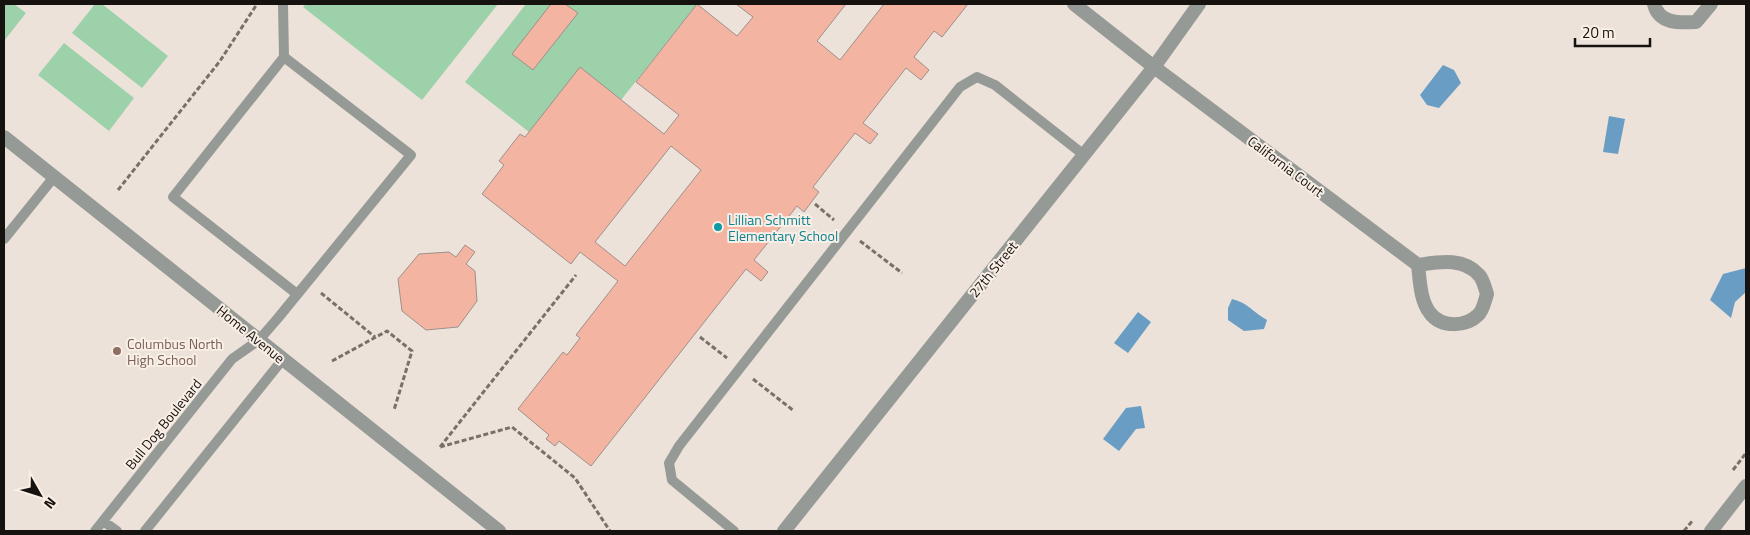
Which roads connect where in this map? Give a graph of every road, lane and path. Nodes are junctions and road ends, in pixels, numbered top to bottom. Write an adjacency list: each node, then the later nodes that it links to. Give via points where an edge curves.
1 (257, 4): 12 (path, via 220,61)
2 (283, 4): 7 (lane)
3 (1074, 4): 8 (street, California Court)
4 (1199, 4): 8 (street, 27th Street)
5 (1654, 4): 6 (street, via 1656,10 1672,23 1696,22)
6 (1711, 4)
7 (284, 57): 16 (lane, Bull Dog Boulevard, via 410,155); 17 (lane, via 174,198)
8 (1154, 67): 10 (street, 27th Street); 14 (street, California Court)
9 (4, 136): 11 (street, Home Avenue)
10 (1084, 155): 30 (lane, via 995,85 977,77 960,87 669,463 672,480); 31 (street, 27th Street)
11 (54, 177): 13 (lane); 19 (street, Home Avenue)
12 (118, 190)
13 (4, 239)
14 (1418, 265): 14 (street, via 1422,298 1430,315 1445,324 1463,324 1479,314 1487,294 1480,276 1464,264 1444,261)
15 (576, 275): 29 (path, via 440,447 512,427 574,478)
16 (307, 281): 17 (lane, Bull Dog Boulevard); 18 (path)
17 (297, 294): 19 (lane, Bull Dog Boulevard)
18 (375, 337): 21 (path); 22 (path, via 387,331 412,351)
19 (259, 340): 20 (street, Home Avenue); 24 (lane, Bull Dog Boulevard, via 232,359)
20 (283, 359): 27 (lane); 28 (street, Home Avenue)
21 (332, 361)
22 (394, 410)
23 (1746, 486): 32 (street)
24 (103, 521): 25 (lane, Bull Dog Boulevard); 26 (lane)
25 (95, 531)
26 (117, 531)
27 (145, 531)
28 (499, 531)
29 (610, 531)
30 (734, 531)
31 (784, 531)
32 (1711, 531)

